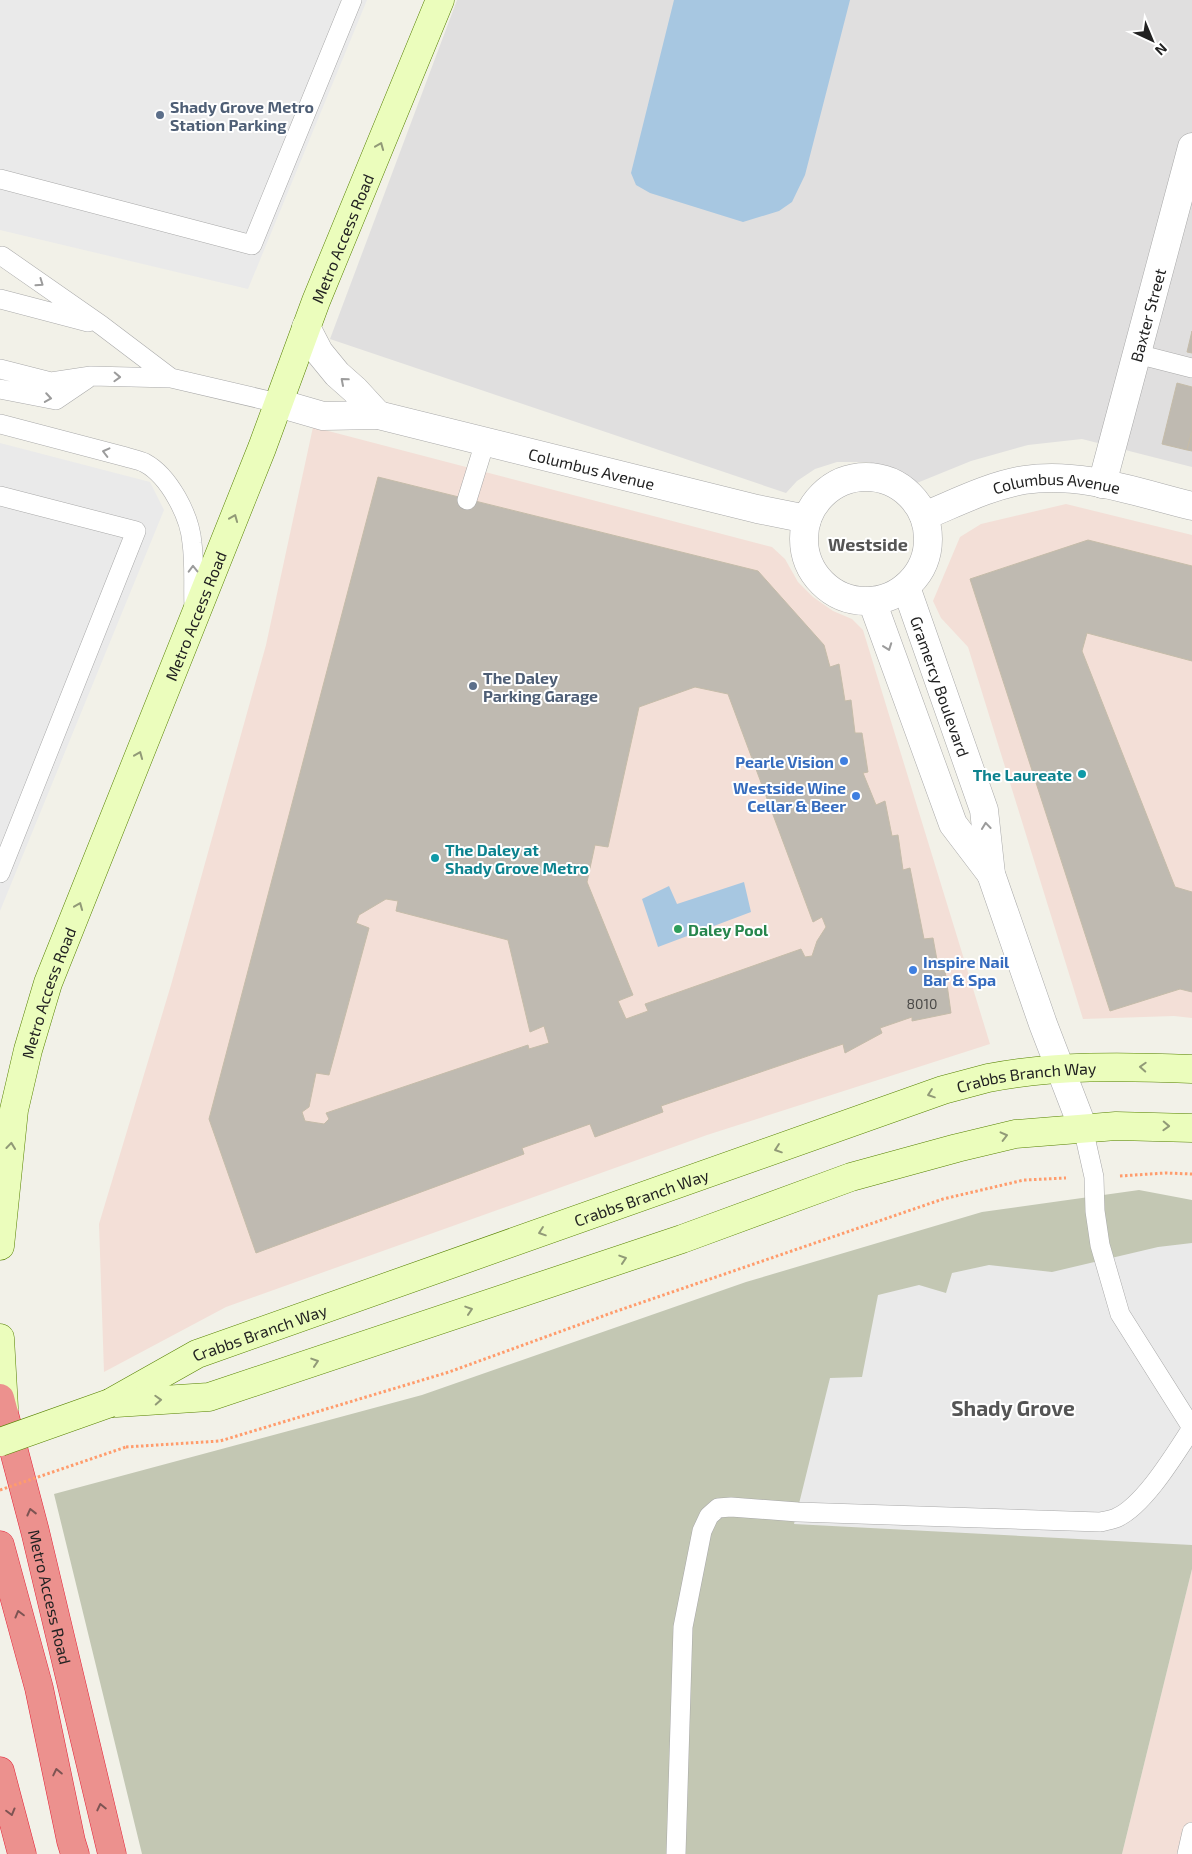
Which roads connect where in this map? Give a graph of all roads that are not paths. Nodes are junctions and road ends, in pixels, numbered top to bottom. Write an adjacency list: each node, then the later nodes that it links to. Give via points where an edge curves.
1 (352, 0): 4 (lane, via 252,245)
2 (440, 0): 8 (main road, Metro Access Road, one-way to 2)
3 (1192, 148): 9 (street, Baxter Street)
4 (0, 179)
5 (0, 257): 7 (lane, one-way to 7)
6 (0, 299): 7 (lane)
7 (102, 325): 13 (lane)
8 (306, 327): 15 (main road, Metro Access Road); 16 (street, one-way to 8, via 318,352)
9 (1136, 354): 10 (lane); 19 (street, Baxter Street)
10 (1192, 368)
11 (0, 369): 12 (lane, via 51,382)
12 (91, 376): 13 (lane, one-way to 13); 14 (lane, one-way to 12, via 56,400)
13 (170, 378): 15 (lane)
14 (0, 389)
15 (278, 403): 16 (street, Columbus Avenue, via 323,416); 27 (main road, Metro Access Road, one-way to 15)
16 (378, 415): 18 (street, Columbus Avenue)
17 (0, 424): 27 (lane, one-way to 17, via 192,542 186,518 177,498 156,470 135,459)
18 (485, 442): 21 (lane); 24 (street, Columbus Avenue, via 757,510)
19 (1102, 484): 22 (street, Columbus Avenue); 23 (street, Columbus Avenue, via 1074,478 1023,480)
20 (0, 496): 28 (lane, via 136,531)
21 (467, 500)
22 (1192, 506)
23 (924, 516): 24 (street, via 903,489 889,481 856,477 839,482 825,492); 25 (street, via 928,534 926,554 919,572)
24 (807, 519): 26 (street, via 805,555 823,585 854,601)
25 (906, 586): 26 (street, via 889,597); 29 (street, Gramercy Boulevard, one-way to 25, via 984,810)
26 (872, 601): 29 (street, Gramercy Boulevard, one-way to 29, via 953,824)
27 (194, 618): 34 (main road, Metro Access Road, one-way to 27, via 14,1110 48,983)
28 (0, 872)
29 (991, 874): 30 (street, Gramercy Boulevard)
30 (1061, 1069): 31 (main road, Crabbs Branch Way, one-way to 30, via 1128,1066); 32 (street, Gramercy Boulevard); 37 (main road, Crabbs Branch Way, one-way to 37, via 988,1078 934,1094 197,1354)
31 (1192, 1069)
32 (1083, 1128): 33 (main road, Crabbs Branch Way, one-way to 33); 37 (main road, Crabbs Branch Way, one-way to 32, via 209,1397 682,1240 852,1177 1014,1134); 38 (lane, via 1094,1177 1100,1245 1120,1314)
33 (1192, 1128)
34 (0, 1246)
35 (0, 1338): 36 (main road, Metro Access Road)
36 (2, 1403): 45 (highway, Metro Access Road, one-way to 36)
37 (110, 1403): 39 (main road, Crabbs Branch Way, bridge)
38 (1192, 1428): 46 (lane, via 1132,1507 1116,1518 1100,1522 718,1508 709,1516 702,1531 683,1627)
39 (0, 1442)
40 (0, 1545): 44 (highway, one-way to 40, via 38,1688)
41 (0, 1771): 43 (highway, one-way to 43)
42 (1192, 1832): 47 (lane)
43 (22, 1854)
44 (76, 1854)
45 (112, 1854)
46 (676, 1854)
47 (1186, 1854)

